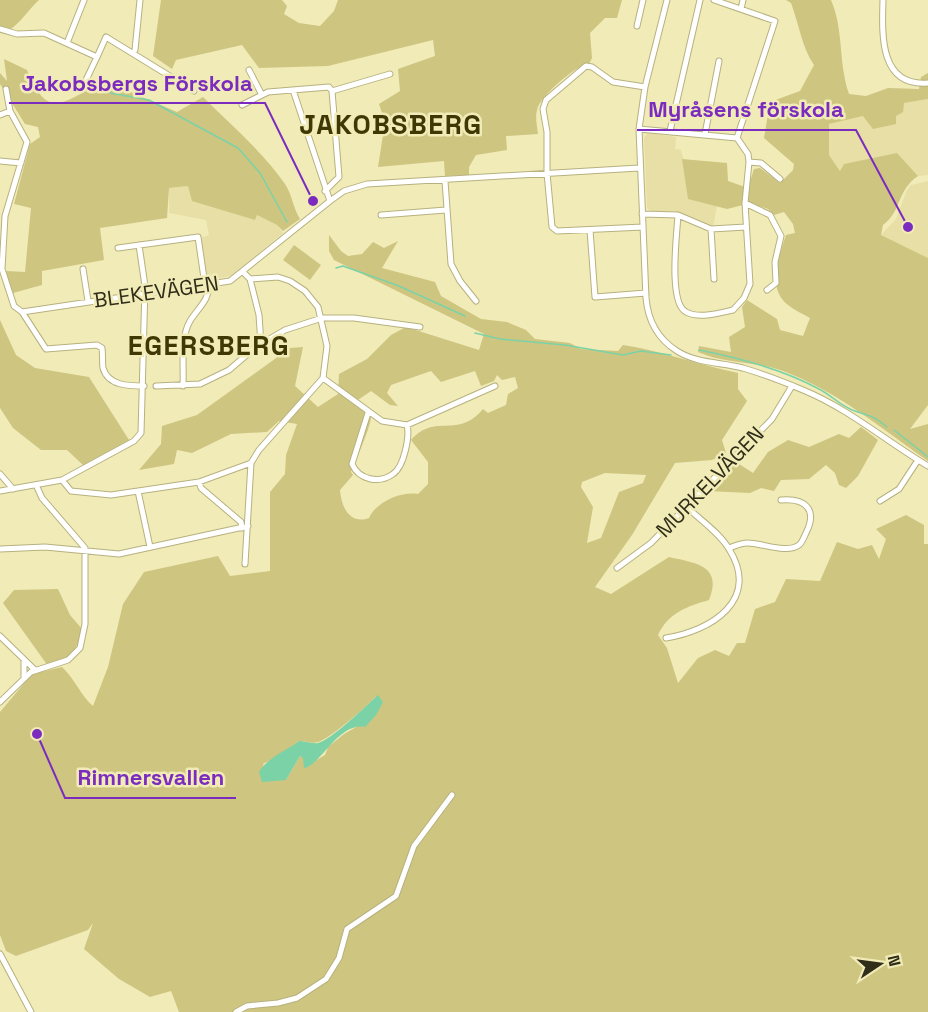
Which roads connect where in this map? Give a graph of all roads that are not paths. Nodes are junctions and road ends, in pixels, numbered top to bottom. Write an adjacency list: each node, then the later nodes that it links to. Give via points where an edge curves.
1 (84, 0): 12 (street)
2 (140, 0): 13 (street)
3 (643, 0): 10 (street)
4 (667, 0): 20 (street)
5 (700, 0): 30 (street)
6 (714, 0): 9 (street)
7 (744, 0): 9 (street)
8 (883, 0): 19 (street, via 884,42 891,66 910,82)
9 (741, 9): 32 (street, via 775,21)
10 (637, 26)
11 (0, 29): 12 (street, via 17,34 44,33)
12 (67, 43): 14 (street)
13 (135, 50)
14 (97, 57): 18 (street); 24 (street, via 106,37)
15 (720, 61): 31 (street)
16 (249, 70): 25 (street)
17 (390, 74): 23 (street)
18 (86, 80)
19 (928, 83)
20 (645, 87): 29 (street); 37 (street, via 614,82 586,66 546,100 542,116 547,132)
21 (6, 89): 27 (street)
22 (292, 90): 23 (street, via 329,87); 25 (street); 40 (street)
23 (332, 91): 40 (street, via 339,177)
24 (194, 92)
25 (262, 95): 26 (street)
26 (242, 105)
27 (10, 111): 28 (street); 35 (street, via 27,142)
28 (0, 115)
29 (639, 129): 30 (street); 36 (street)
30 (670, 131): 31 (street)
31 (705, 134): 32 (street)
32 (737, 138): 34 (street)
33 (0, 161): 35 (street)
34 (749, 162): 38 (street, via 762,163); 42 (street)
35 (21, 163): 63 (street, via 5,216 2,264 14,306)
36 (639, 168): 37 (street, BLEKEVÄGEN); 44 (street)
37 (547, 173): 39 (street, BLEKEVÄGEN); 50 (street, via 552,227 558,231)
38 (780, 179)
39 (445, 181): 41 (street, BLEKEVÄGEN, via 367,184); 43 (street)
40 (325, 191): 41 (street)
41 (330, 201): 54 (street, BLEKEVÄGEN)
42 (745, 203): 48 (street); 58 (street, via 770,215 781,236 775,262 776,283)
43 (446, 210): 45 (street); 61 (street, via 451,264)
44 (642, 214): 46 (street); 47 (street)
45 (381, 215)
46 (678, 215): 48 (street, via 676,296 679,305 700,315 733,310 744,298 750,284); 49 (street)
47 (643, 227): 50 (street); 59 (street)
48 (746, 227): 49 (street)
49 (711, 229): 56 (street)
50 (590, 230): 59 (street, via 595,297)
51 (140, 245): 52 (street); 57 (street, via 198,237); 60 (street)
52 (118, 248)
53 (83, 269): 62 (street)
54 (243, 272): 55 (street); 57 (street, BLEKEVÄGEN, via 230,281)
55 (250, 279): 64 (street, via 278,277 290,281 305,291); 66 (street)
56 (714, 279)
57 (207, 285): 60 (street, BLEKEVÄGEN); 70 (street, via 207,298 186,332)
58 (767, 290)
59 (646, 293): 72 (street, via 651,324 680,353 699,361 744,368)
60 (144, 294): 62 (street, BLEKEVÄGEN); 68 (street)
61 (476, 301)
62 (88, 302): 63 (street, BLEKEVÄGEN)
63 (22, 312): 68 (street, via 46,349 97,345 102,348 107,376 122,385)
64 (322, 318): 65 (street); 66 (street, via 285,330); 67 (street, via 327,346)
65 (420, 327)
66 (261, 344): 70 (street, via 229,370 200,384)
67 (323, 378): 73 (street); 76 (street)
68 (144, 386): 79 (street, via 141,434)
69 (156, 386): 70 (street)
70 (183, 386)
71 (495, 386): 74 (street)
72 (792, 386): 75 (street, via 834,405); 87 (street, MURKELVÄGEN, via 772,419)
73 (368, 413): 74 (street, via 382,422); 74 (street, via 352,465 355,472 369,480 392,475 397,470 411,437)
74 (407, 425)
75 (918, 460): 77 (street); 86 (street, via 899,489)
76 (251, 464): 80 (street); 88 (street)
77 (928, 466)
78 (0, 474): 82 (street)
79 (62, 480): 81 (street); 84 (street, via 71,491 111,495)
80 (199, 482): 84 (street); 88 (street)
81 (37, 487): 82 (street); 92 (street)
82 (13, 489): 83 (street)
83 (0, 491)
84 (138, 491): 89 (street)
85 (780, 500): 90 (street, via 794,499 807,506 811,523 800,544 791,549 744,543)
86 (880, 501)
87 (687, 507): 90 (street); 94 (street, MURKELVÄGEN, via 651,543)
88 (245, 527): 89 (street); 93 (street)
89 (150, 547): 92 (street, via 119,554)
90 (729, 548): 96 (street, via 739,581 732,605 703,628)
91 (0, 549): 92 (street, via 45,547)
92 (86, 551): 98 (street, via 86,624 80,648 68,660)
93 (245, 564)
94 (616, 568)
95 (0, 636): 97 (street)
96 (666, 638)
97 (24, 661): 98 (street); 99 (street)
98 (35, 670): 99 (street)
99 (24, 678): 100 (street)
100 (0, 702)
101 (452, 795): 104 (street, via 414,846 396,896 347,929 339,958 326,979 297,998 247,1006)
102 (0, 954): 103 (street)
103 (31, 1012)
104 (236, 1012)

